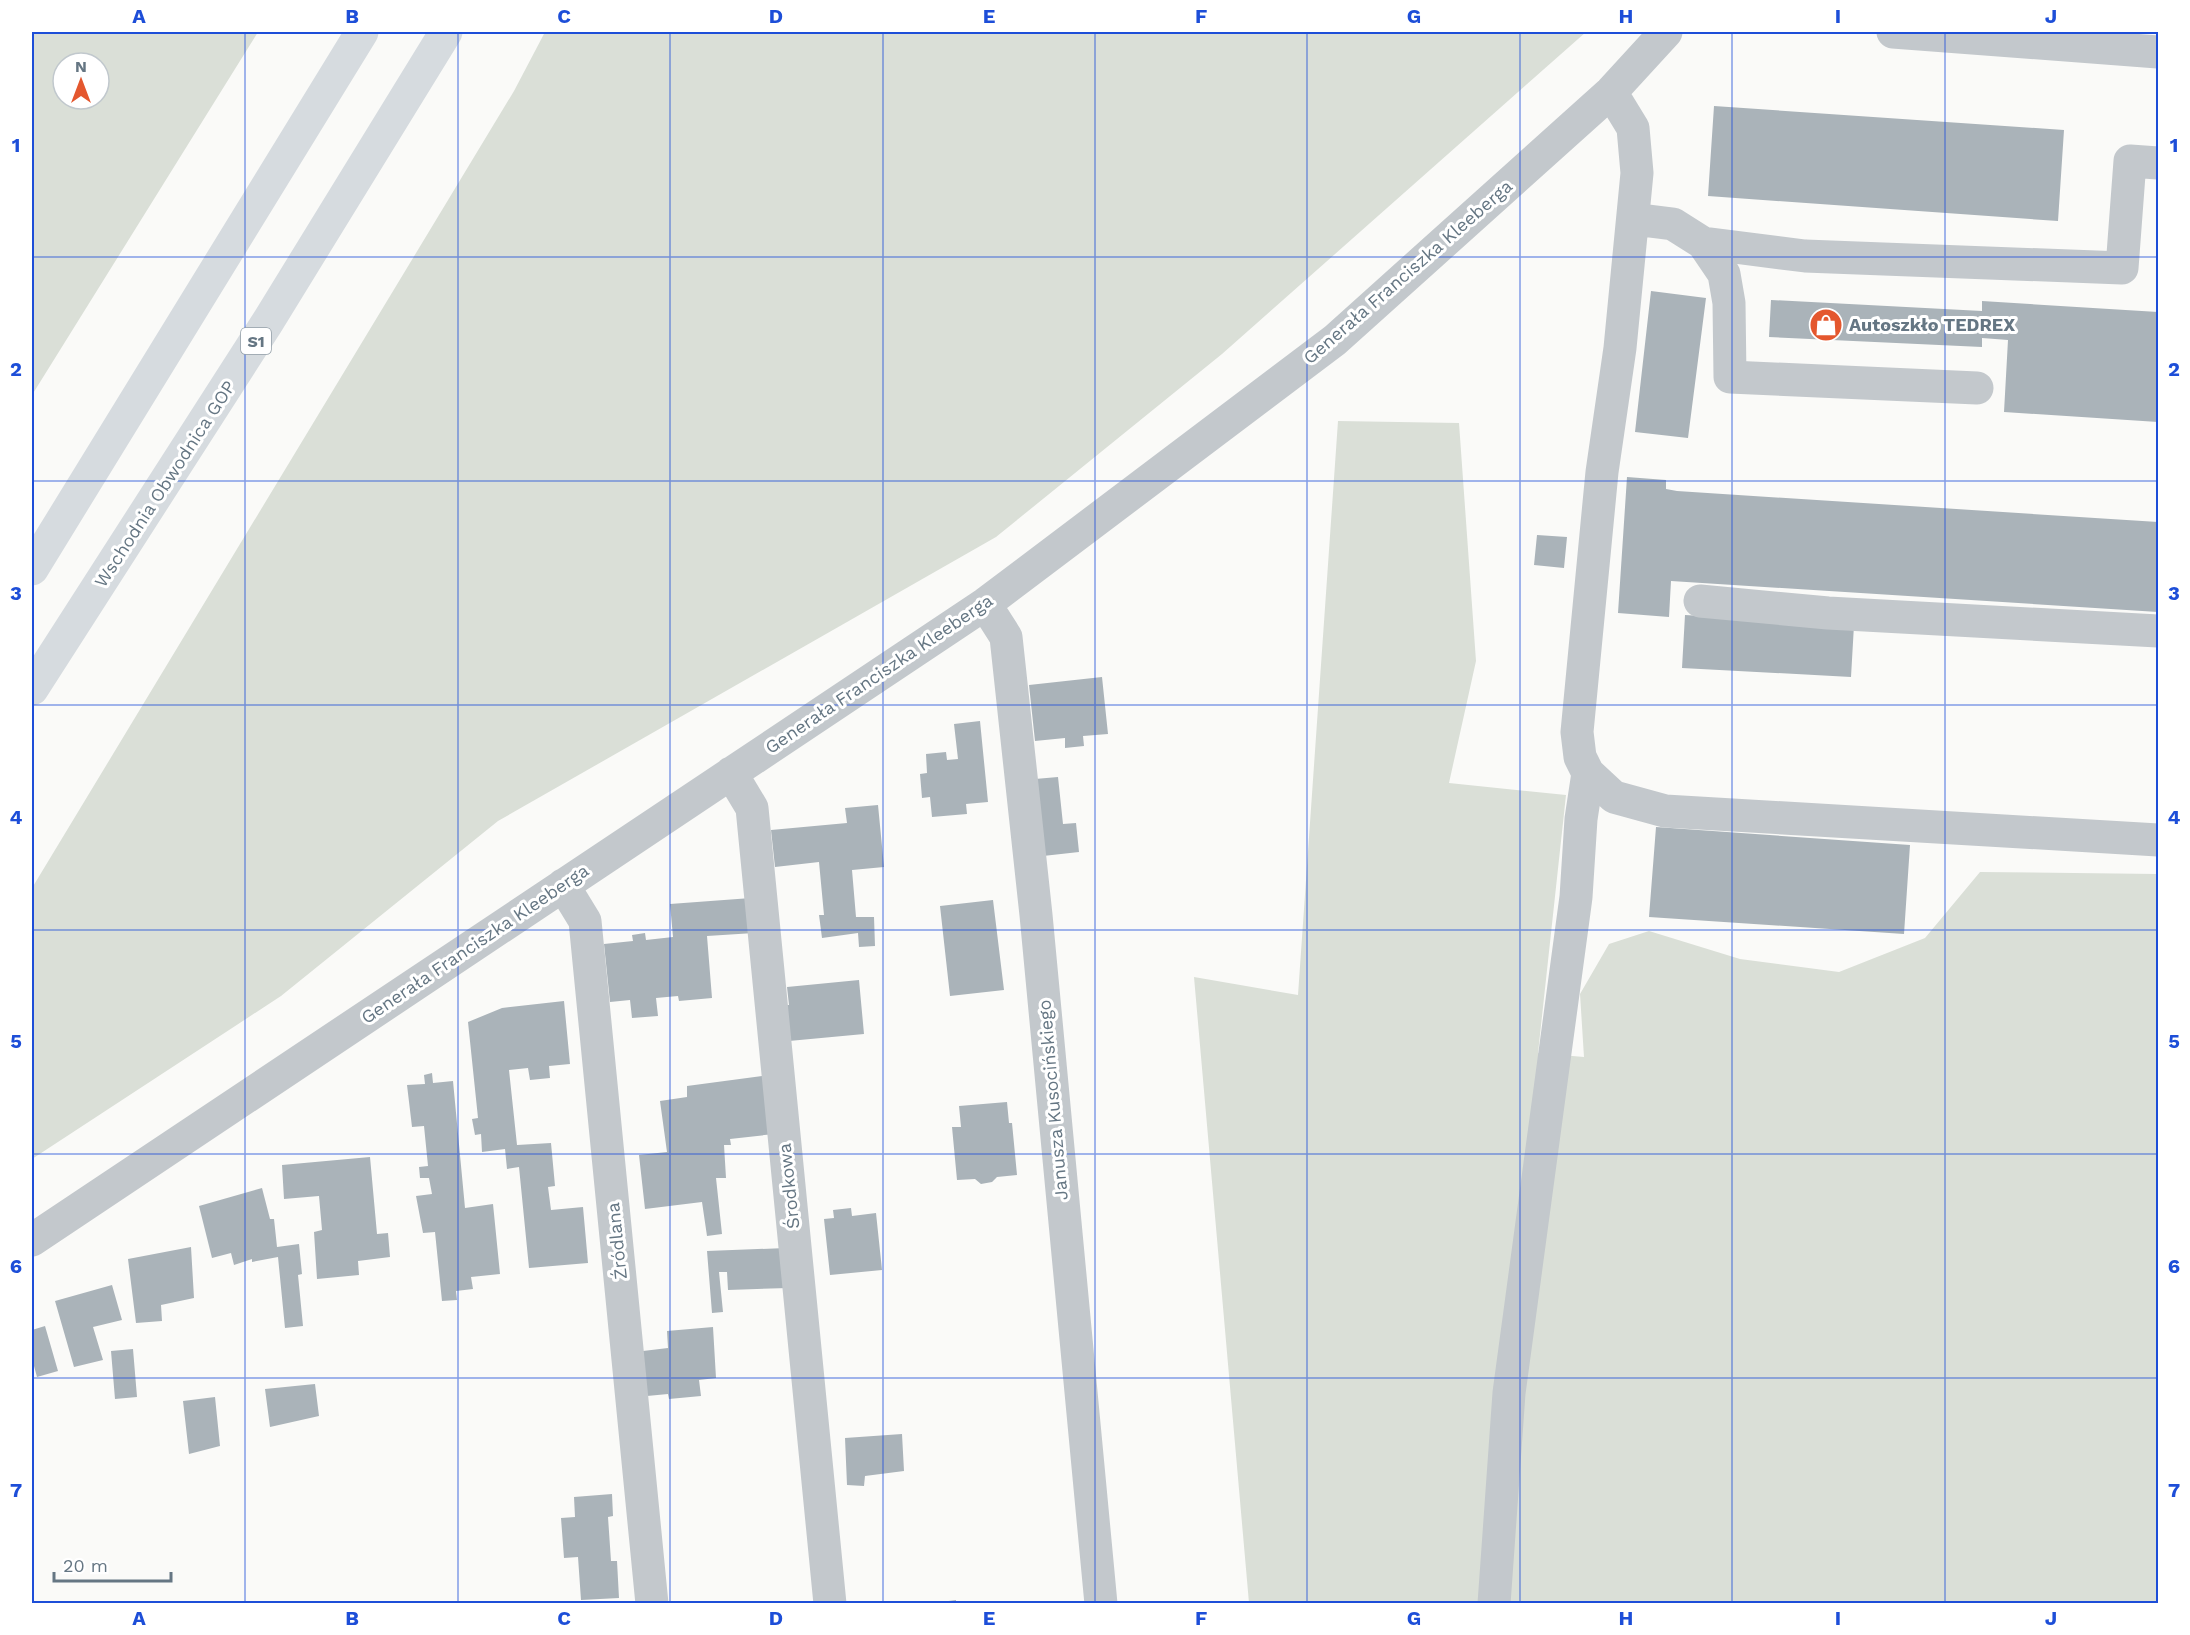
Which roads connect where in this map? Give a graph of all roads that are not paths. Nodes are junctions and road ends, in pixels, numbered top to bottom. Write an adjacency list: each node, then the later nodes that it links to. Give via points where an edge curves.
1 (362, 32): 11 (highway)
2 (446, 32): 15 (highway, Wschodnia Obwodnica GOP / S1, via 267,323)
3 (1666, 32): 6 (street, Generała Franciszka Kleeberga)
4 (1893, 32): 5 (street)
5 (2158, 52)
6 (1611, 92): 8 (street, via 1633,128 1637,173); 13 (street, Generała Franciszka Kleeberga, via 1335,340)
7 (2158, 163): 9 (street, via 2130,161 2122,268 1805,256)
8 (1633, 219): 9 (street, via 1673,224); 17 (street, via 1602,472 1577,732 1580,757)
9 (1703, 243): 10 (street, via 1724,274 1729,303 1730,377)
10 (1977, 388)
11 (32, 569)
12 (1700, 601): 14 (street, via 1828,613)
13 (985, 604): 16 (street, Generała Franciszka Kleeberga); 23 (street, Janusza Kusocińskiego, via 1006,637)
14 (2158, 631)
15 (32, 689)
16 (731, 773): 19 (street, Generała Franciszka Kleeberga); 22 (street, Środkowa, via 752,808)
17 (1588, 773): 18 (street, via 1614,797 1665,811); 24 (street, via 1574,908 1509,1393)
18 (2158, 840)
19 (563, 885): 20 (street, Generała Franciszka Kleeberga); 21 (street, Źródlana, via 585,921)
20 (32, 1240)
21 (652, 1604)
22 (830, 1604)
23 (1101, 1604)
24 (1494, 1604)

